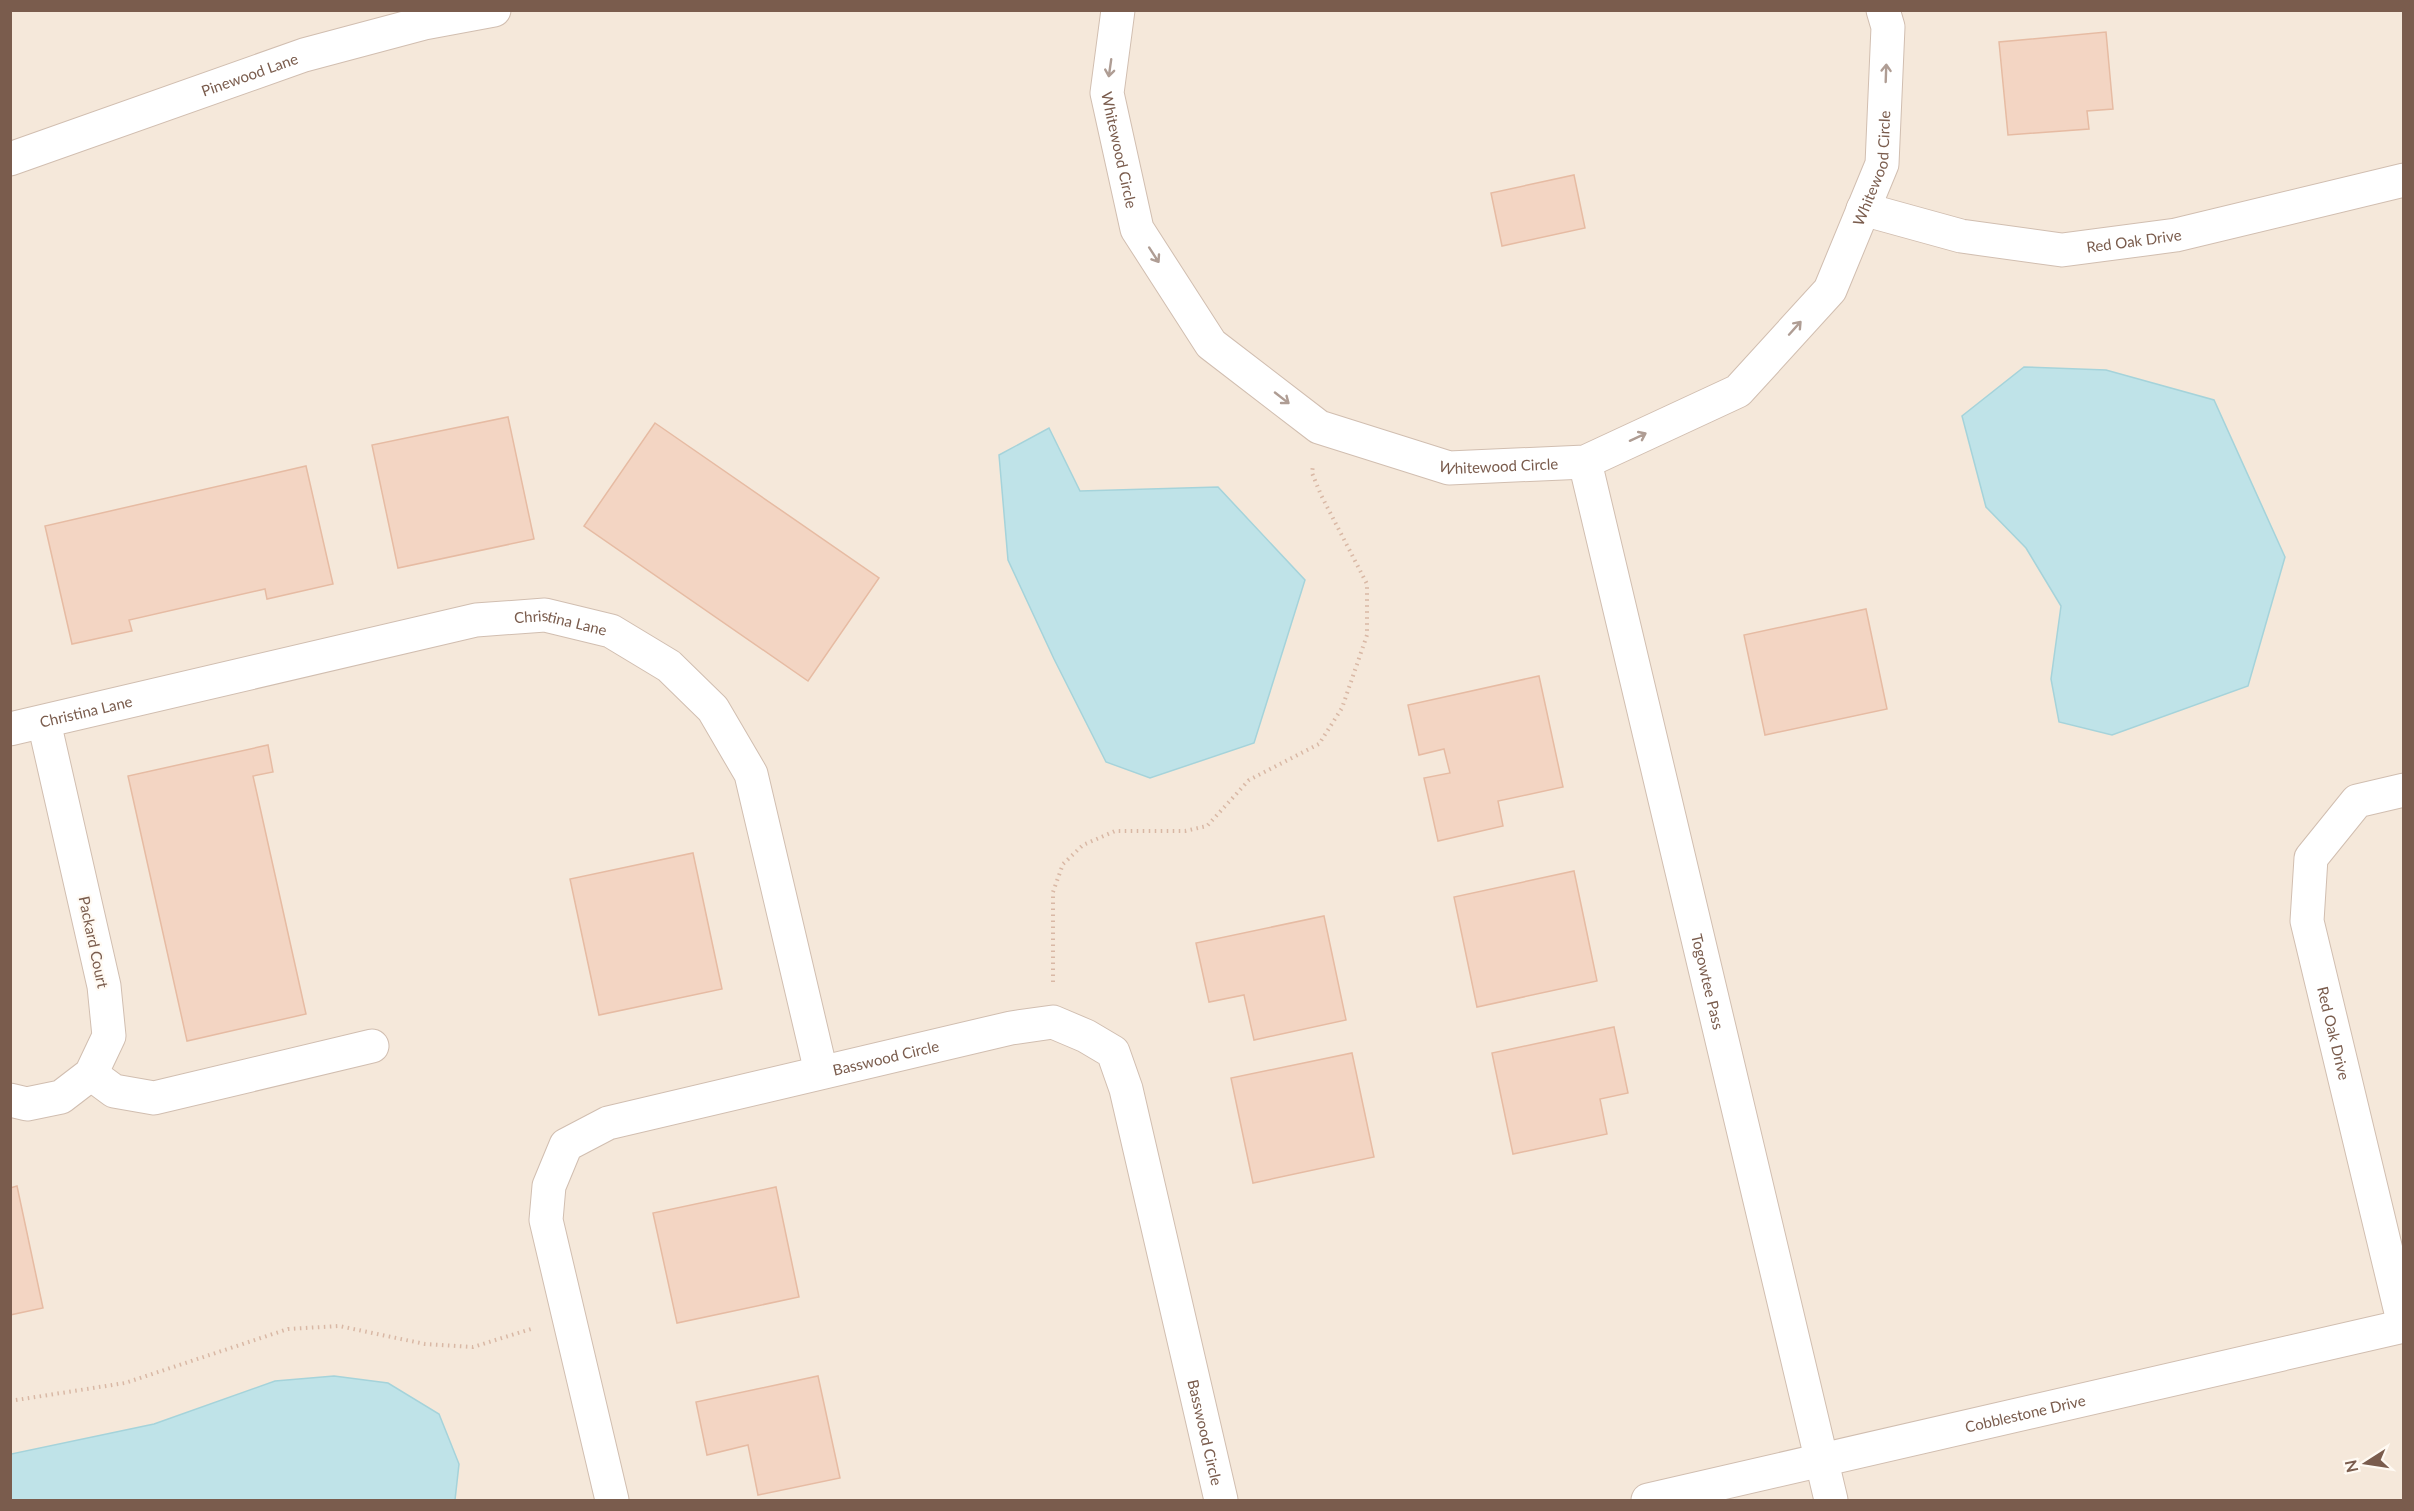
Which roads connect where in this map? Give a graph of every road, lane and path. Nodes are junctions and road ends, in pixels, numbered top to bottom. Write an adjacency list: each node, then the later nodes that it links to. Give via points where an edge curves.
1 (494, 10): 4 (street, Pinewood Lane, via 424,23 304,55)
2 (1118, 10): 7 (street, Whitewood Circle, one-way to 7, via 1107,93 1137,229 1211,344)
3 (1883, 10): 6 (street, Whitewood Circle, one-way to 3, via 1882,164 1888,27)
4 (10, 159)
5 (2403, 180): 6 (street, Red Oak Drive, via 2176,235 2062,250 1961,236)
6 (1863, 209): 8 (street, Whitewood Circle, one-way to 6, via 1738,391 1830,290)
7 (1319, 427): 8 (street, Whitewood Circle, via 1449,468); 12 (path, via 1312,473 1367,584 1367,635 1342,708 1319,744 1249,780 1207,826 1185,831 1115,831 1083,845 1063,864 1053,892)
8 (1585, 462): 20 (street, Togowtee Pass)
9 (44, 722): 10 (street, Christina Lane); 14 (street, Christina Lane, via 476,620 545,615 611,630 669,666 713,710 750,774); 15 (street, Packard Court, via 104,986 109,1036)
10 (10, 729)
11 (2403, 790): 18 (street, Red Oak Drive, via 2357,801 2311,858 2307,921)
12 (1053, 1022): 14 (street, Basswood Circle); 22 (street, Basswood Circle, via 1086,1035 1113,1052 1126,1089)
13 (372, 1046): 15 (street, via 154,1098 114,1091)
14 (821, 1072): 17 (street, Basswood Circle, via 608,1123 566,1145 549,1186 546,1220)
15 (91, 1074): 16 (street, Packard Court, via 61,1097 27,1104)
16 (10, 1100)
17 (569, 1317): 19 (path, via 473,1347 425,1344 339,1326 288,1329 125,1383); 21 (street, Basswood Circle)
18 (2403, 1326): 20 (street, Cobblestone Drive)
19 (10, 1401)
20 (1822, 1461): 23 (street, Cobblestone Drive); 24 (street, Togowtee Pass)
21 (612, 1500)
22 (1221, 1500)
23 (1648, 1500)
24 (1831, 1500)

